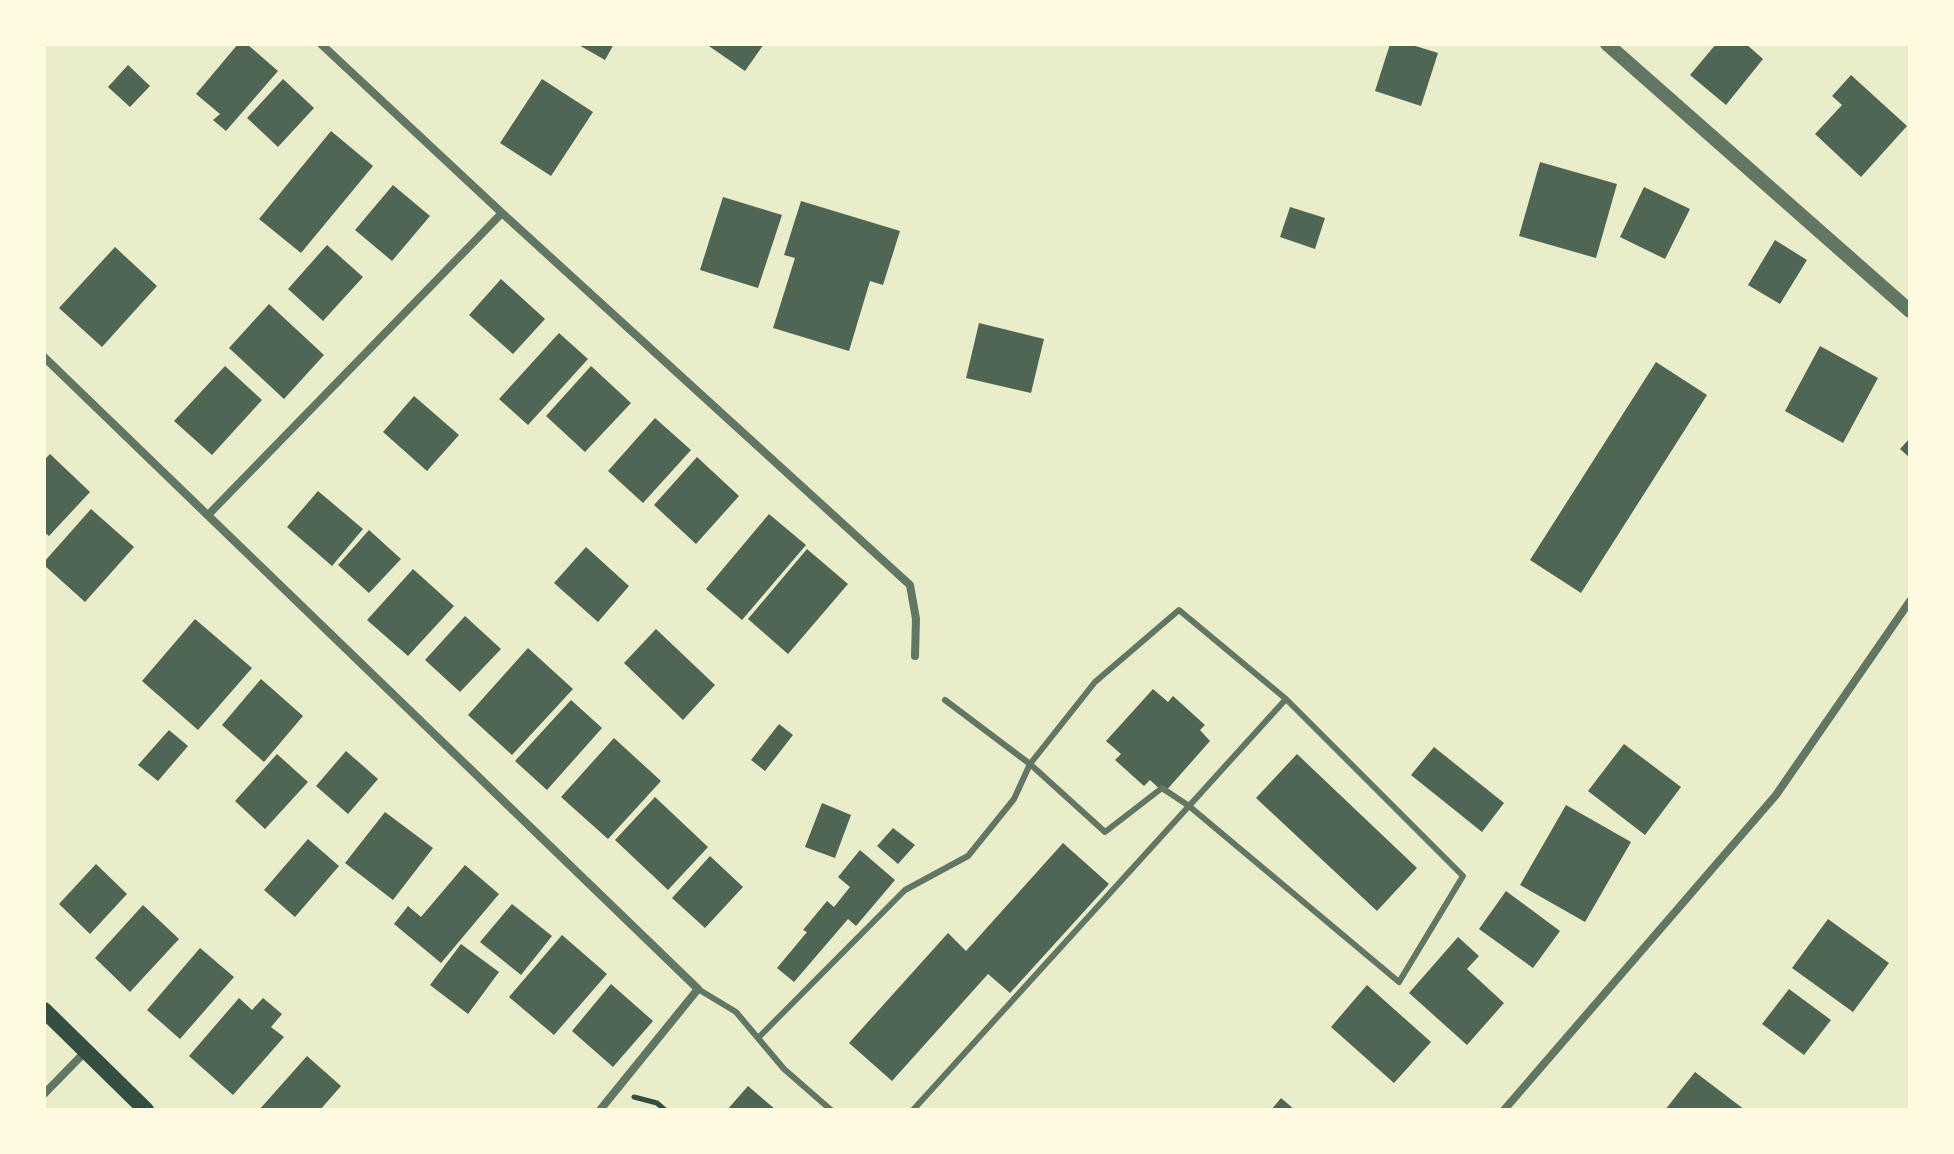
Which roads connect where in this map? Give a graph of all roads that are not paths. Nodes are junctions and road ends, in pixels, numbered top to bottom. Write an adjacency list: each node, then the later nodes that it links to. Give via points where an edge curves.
1 (321, 44): 3 (street)
2 (1607, 44): 4 (street)
3 (502, 213): 6 (street); 8 (street, via 910,585)
4 (1910, 311)
5 (44, 357): 6 (street)
6 (208, 515): 13 (street)
7 (1910, 601): 22 (street, via 1776,795)
8 (915, 656)
9 (1286, 699): 11 (lane, via 1179,610 1095,682); 12 (lane); 12 (lane, via 1463,876 1399,982)
10 (945, 700): 11 (lane)
11 (1030, 764): 12 (lane, via 1105,832 1162,788); 15 (lane, via 1014,799 968,856 905,890)
12 (1189, 806): 21 (lane)
13 (698, 989): 15 (lane, via 736,1012); 19 (street)
14 (44, 1010): 16 (main road)
15 (758, 1038): 20 (lane)
16 (86, 1051): 17 (street); 18 (main road)
17 (44, 1094)
18 (146, 1110)
19 (600, 1110)
20 (831, 1110)
21 (913, 1110)
22 (1504, 1110)

